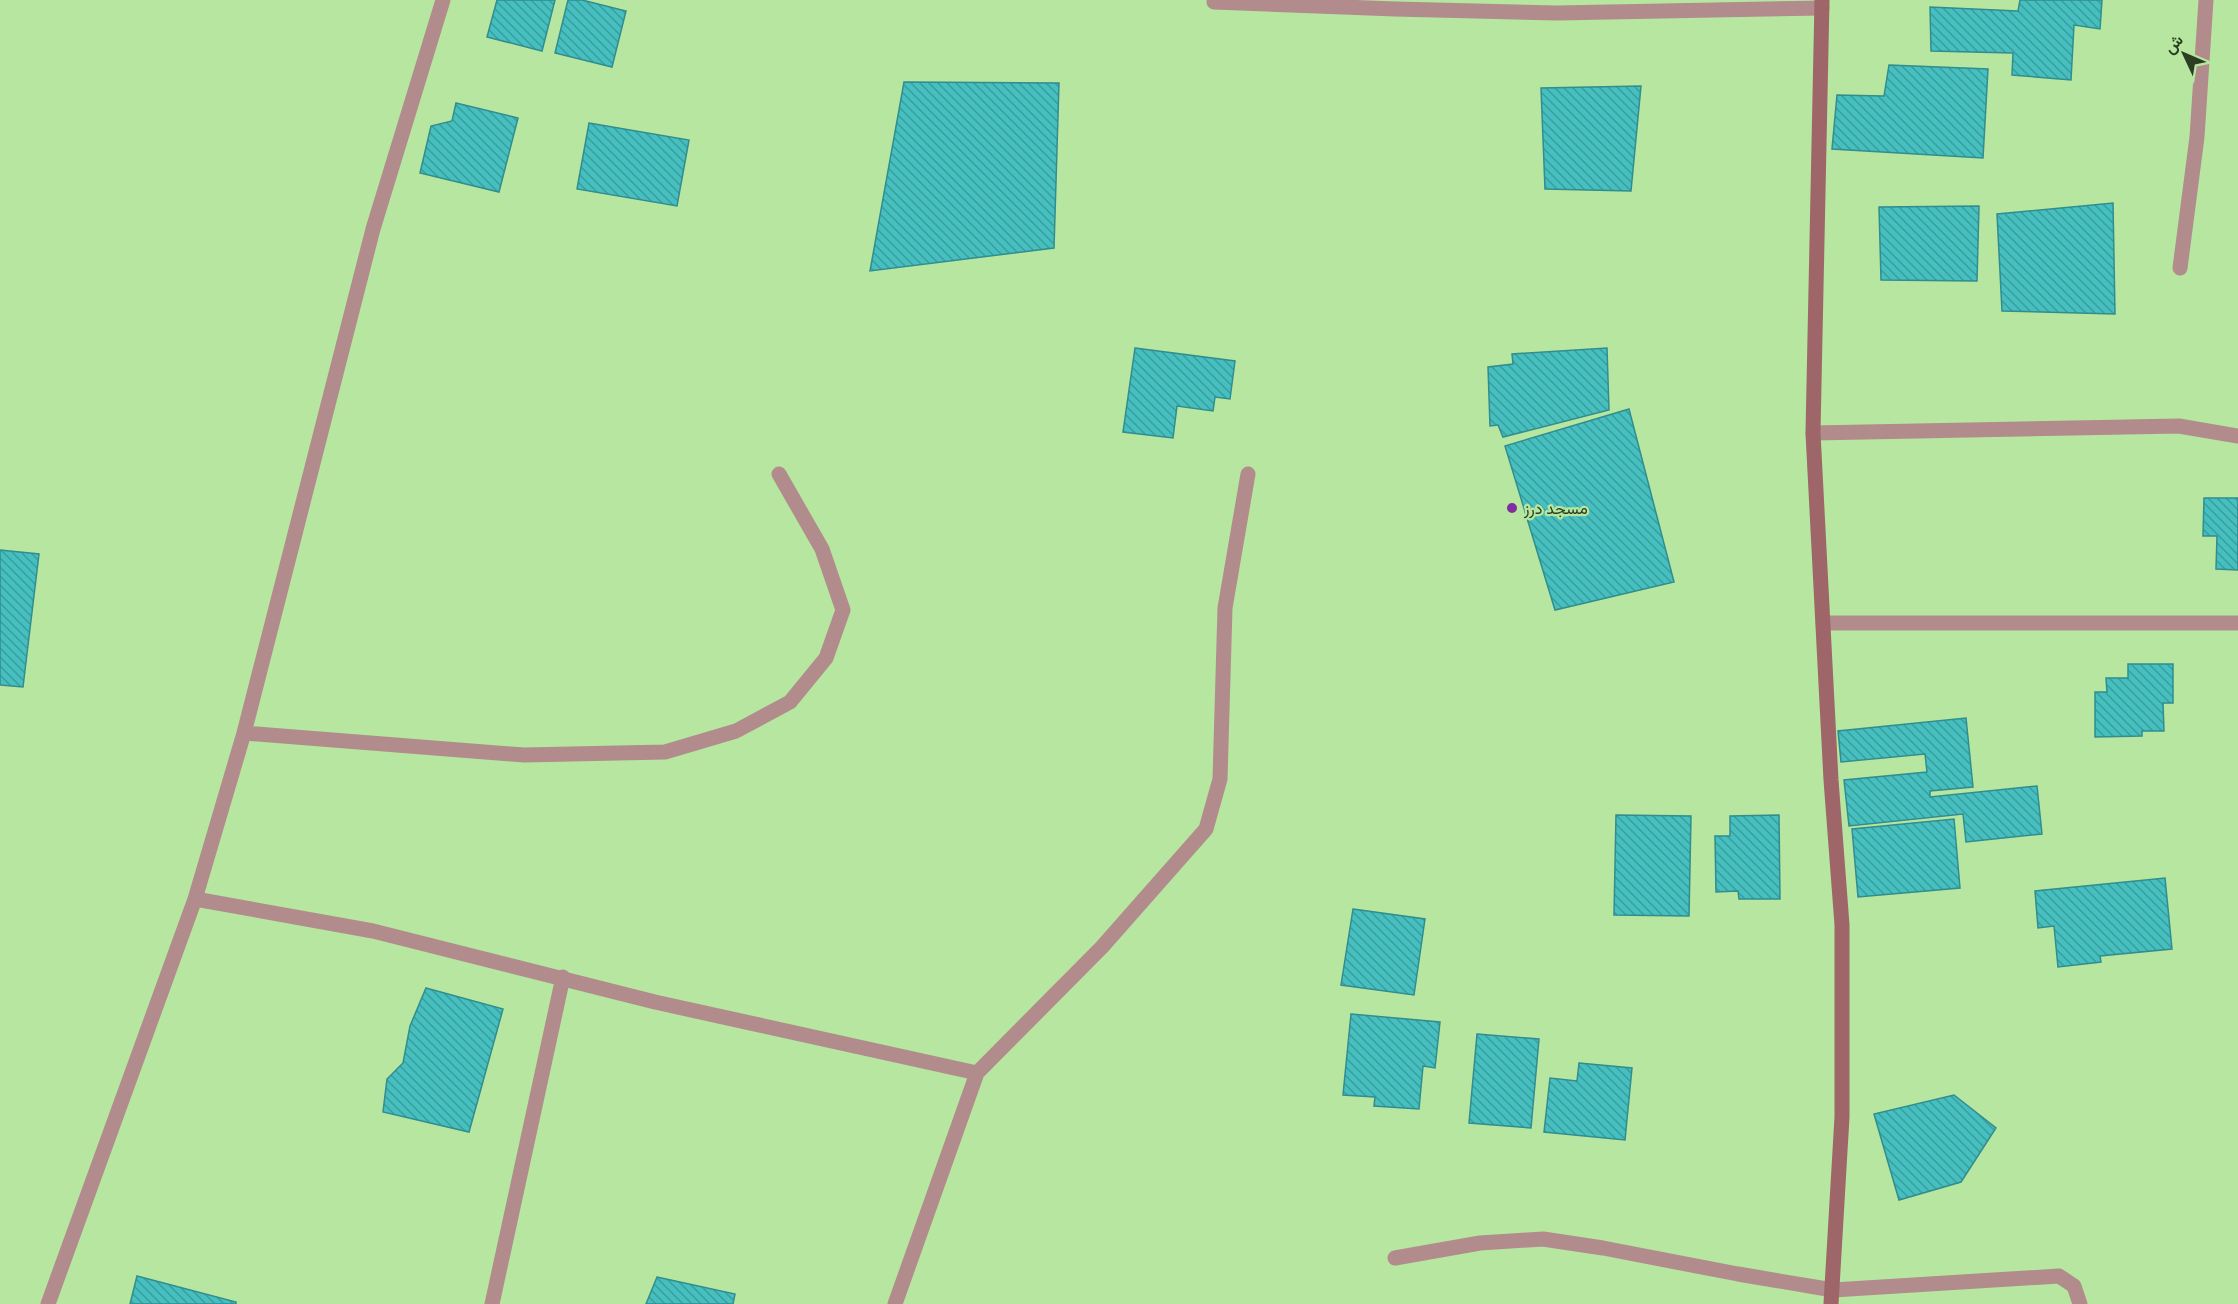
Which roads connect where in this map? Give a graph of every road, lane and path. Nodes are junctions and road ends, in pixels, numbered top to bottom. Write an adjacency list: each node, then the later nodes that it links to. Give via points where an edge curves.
1 (443, 0): 12 (street, via 373,228)
2 (2206, 0): 5 (street, via 2197,137)
3 (1214, 2): 4 (street, via 1557,13)
4 (1822, 4): 6 (street)
5 (2180, 268)
6 (1813, 433): 7 (street, via 2179,426); 10 (street)
7 (2238, 436)
8 (779, 474): 12 (street, via 822,549 843,610 826,658 790,702 736,731 665,752 524,755)
9 (1248, 474): 15 (street, via 1225,608 1220,779 1206,829 1102,947)
10 (1823, 623): 11 (street); 17 (street, via 1842,925 1842,1117)
11 (2238, 623)
12 (244, 733): 13 (street)
13 (195, 899): 14 (street, via 373,931); 18 (street)
14 (563, 977): 15 (street, via 655,1002); 19 (street)
15 (976, 1073): 20 (street)
16 (1395, 1258): 17 (street, via 1480,1244 1543,1239 1738,1274)
17 (1832, 1297): 21 (street, via 2050,1275 2074,1286)
18 (48, 1304)
19 (492, 1304)
20 (895, 1304)
21 (2080, 1304)

